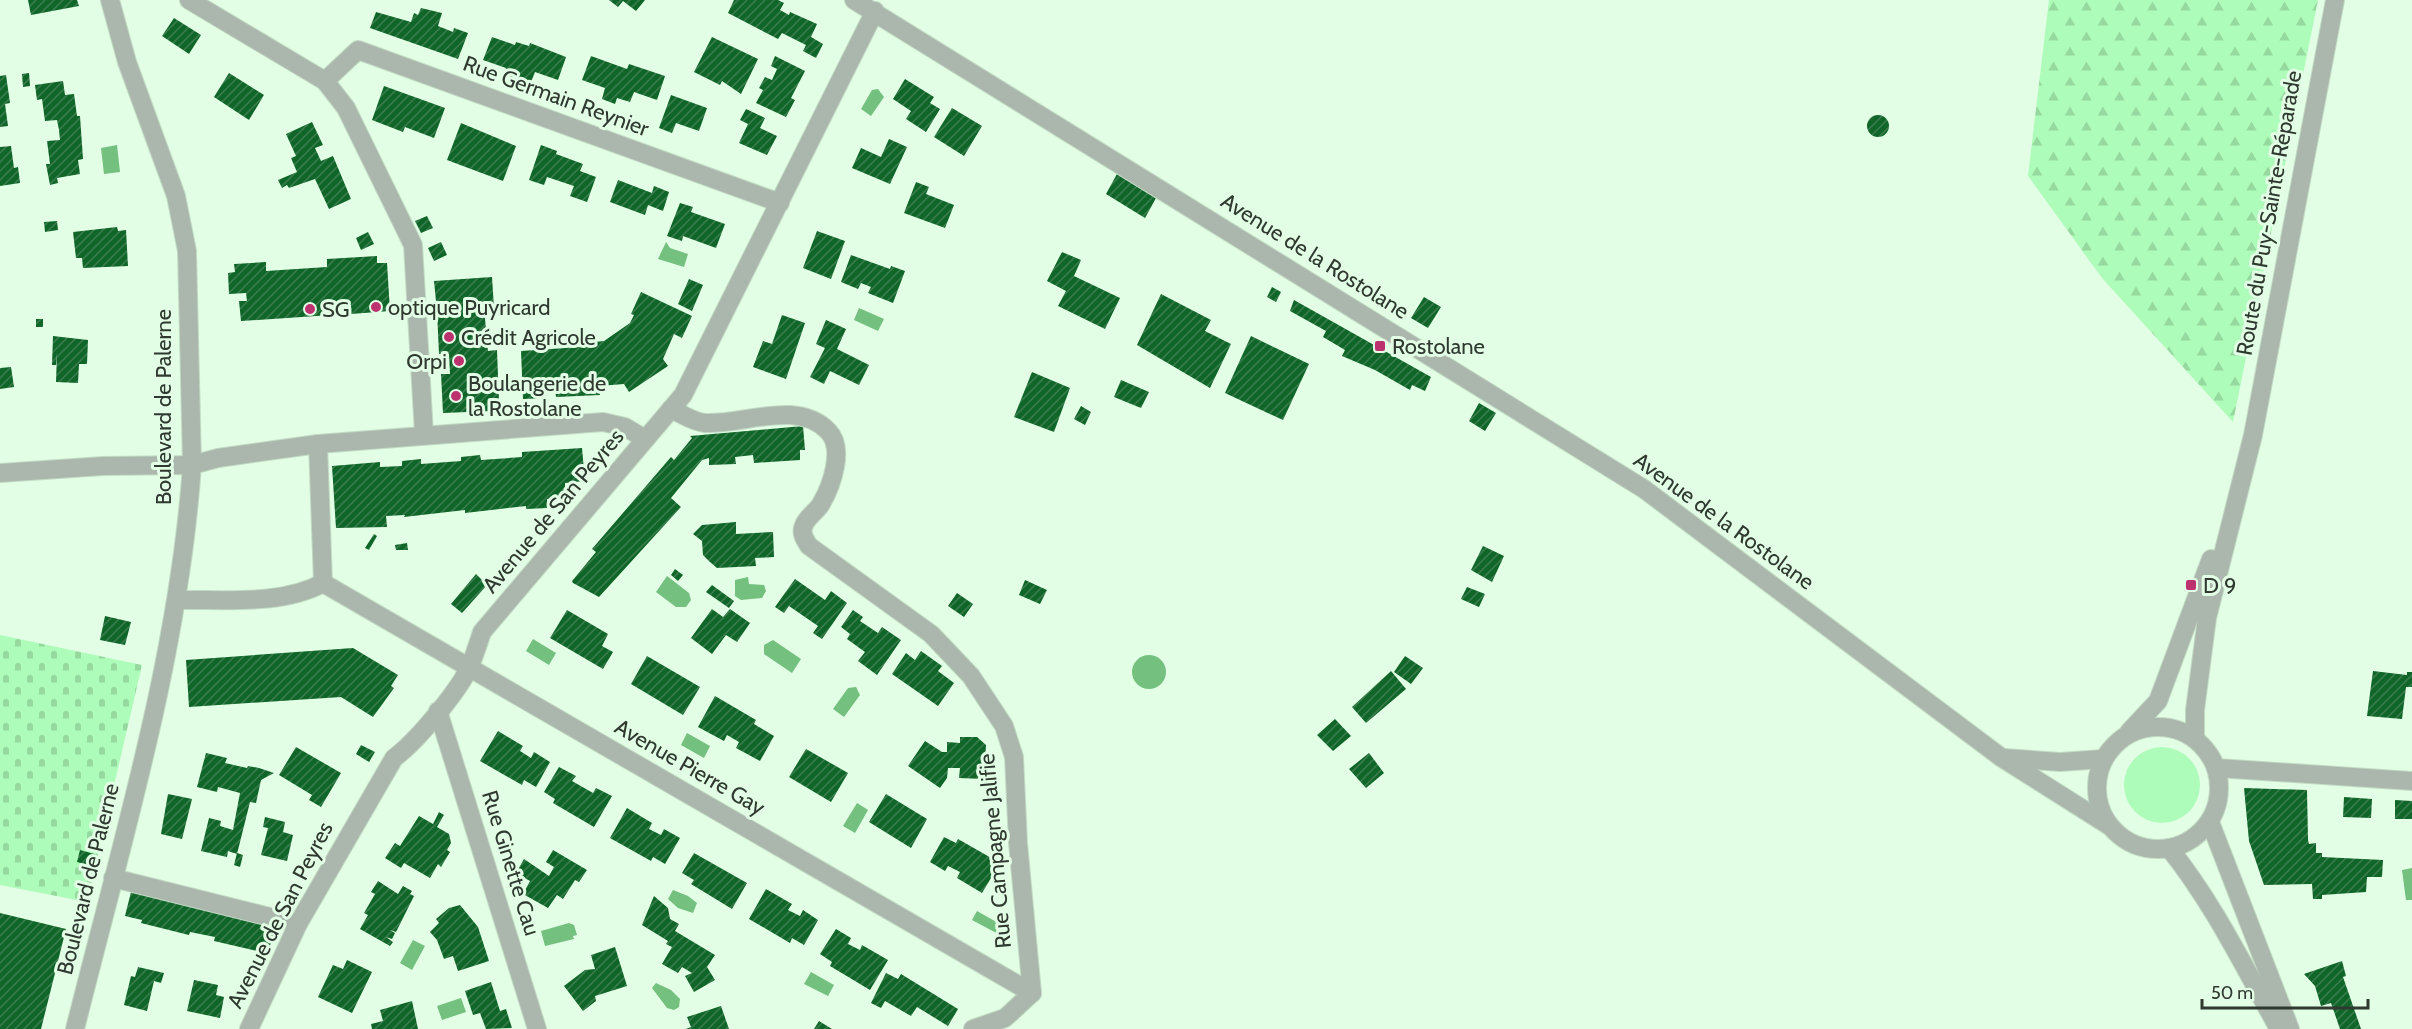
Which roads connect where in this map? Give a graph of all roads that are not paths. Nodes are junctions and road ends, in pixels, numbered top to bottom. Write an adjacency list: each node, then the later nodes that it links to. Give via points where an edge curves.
1 (110, 0): 13 (street, Boulevard de Palerne, via 127,62 176,196 187,251)
2 (189, 0): 6 (street)
3 (854, 0): 5 (street, Avenue de la Rostolane)
4 (2335, 0): 10 (street, Route du Puy-Sainte-Réparade)
5 (875, 11): 7 (street, Avenue de San Peyres); 21 (street, Avenue de la Rostolane, via 1644,489)
6 (325, 81): 7 (street, Rue Germain Reynier, via 358,50); 9 (street, via 346,108 413,245)
7 (780, 203): 8 (street, Avenue de San Peyres, via 683,395)
8 (671, 409): 11 (street, Avenue de San Peyres); 30 (street, Rue Campagne Jalifie, via 702,423 802,416 819,422 834,438 836,461 832,477 821,504 804,525 803,537 809,546 931,634 971,676 1004,726 1014,757)
9 (424, 434): 11 (street, via 603,422 625,427); 12 (street)
10 (2253, 435): 19 (street, Route du Puy-Sainte-Réparade, via 2192,616 2158,701); 20 (street, Route du Puy-Sainte-Réparade, via 2207,618)
11 (645, 440): 17 (street, Avenue de San Peyres, via 482,632)
12 (318, 444): 13 (street); 15 (street)
13 (192, 465): 14 (street); 16 (street, Boulevard de Palerne)
14 (0, 473)
15 (323, 583): 16 (street, via 309,591 268,597); 17 (street, Avenue Pierre Gay, via 429,643)
16 (177, 600): 28 (street, Boulevard de Palerne)
17 (468, 670): 18 (street, Avenue de San Peyres); 30 (street, Avenue Pierre Gay)
18 (438, 711): 29 (street, Avenue de San Peyres, via 394,758); 33 (street, Rue Ginette Cau)
19 (2126, 735): 20 (street, via 2161,727 2179,730); 22 (street)
20 (2195, 739): 23 (street)
21 (2002, 758): 22 (street, via 2060,762); 26 (street, Avenue de la Rostolane)
22 (2103, 759): 26 (street, via 2097,793)
23 (2217, 768): 24 (street); 25 (street, via 2219,796)
24 (2412, 781)
25 (2210, 822): 27 (street, via 2199,834); 36 (street)
26 (2109, 825): 27 (street, via 2136,845)
27 (2169, 849): 35 (street, via 2193,877)
28 (113, 878): 29 (street); 31 (street, Boulevard de Palerne)
29 (298, 924): 32 (street, Avenue de San Peyres)
30 (1032, 993): 34 (street, via 1005,1018)
31 (75, 1029)
32 (249, 1029)
33 (537, 1029)
34 (973, 1029)
35 (2279, 1029)
36 (2290, 1029)

